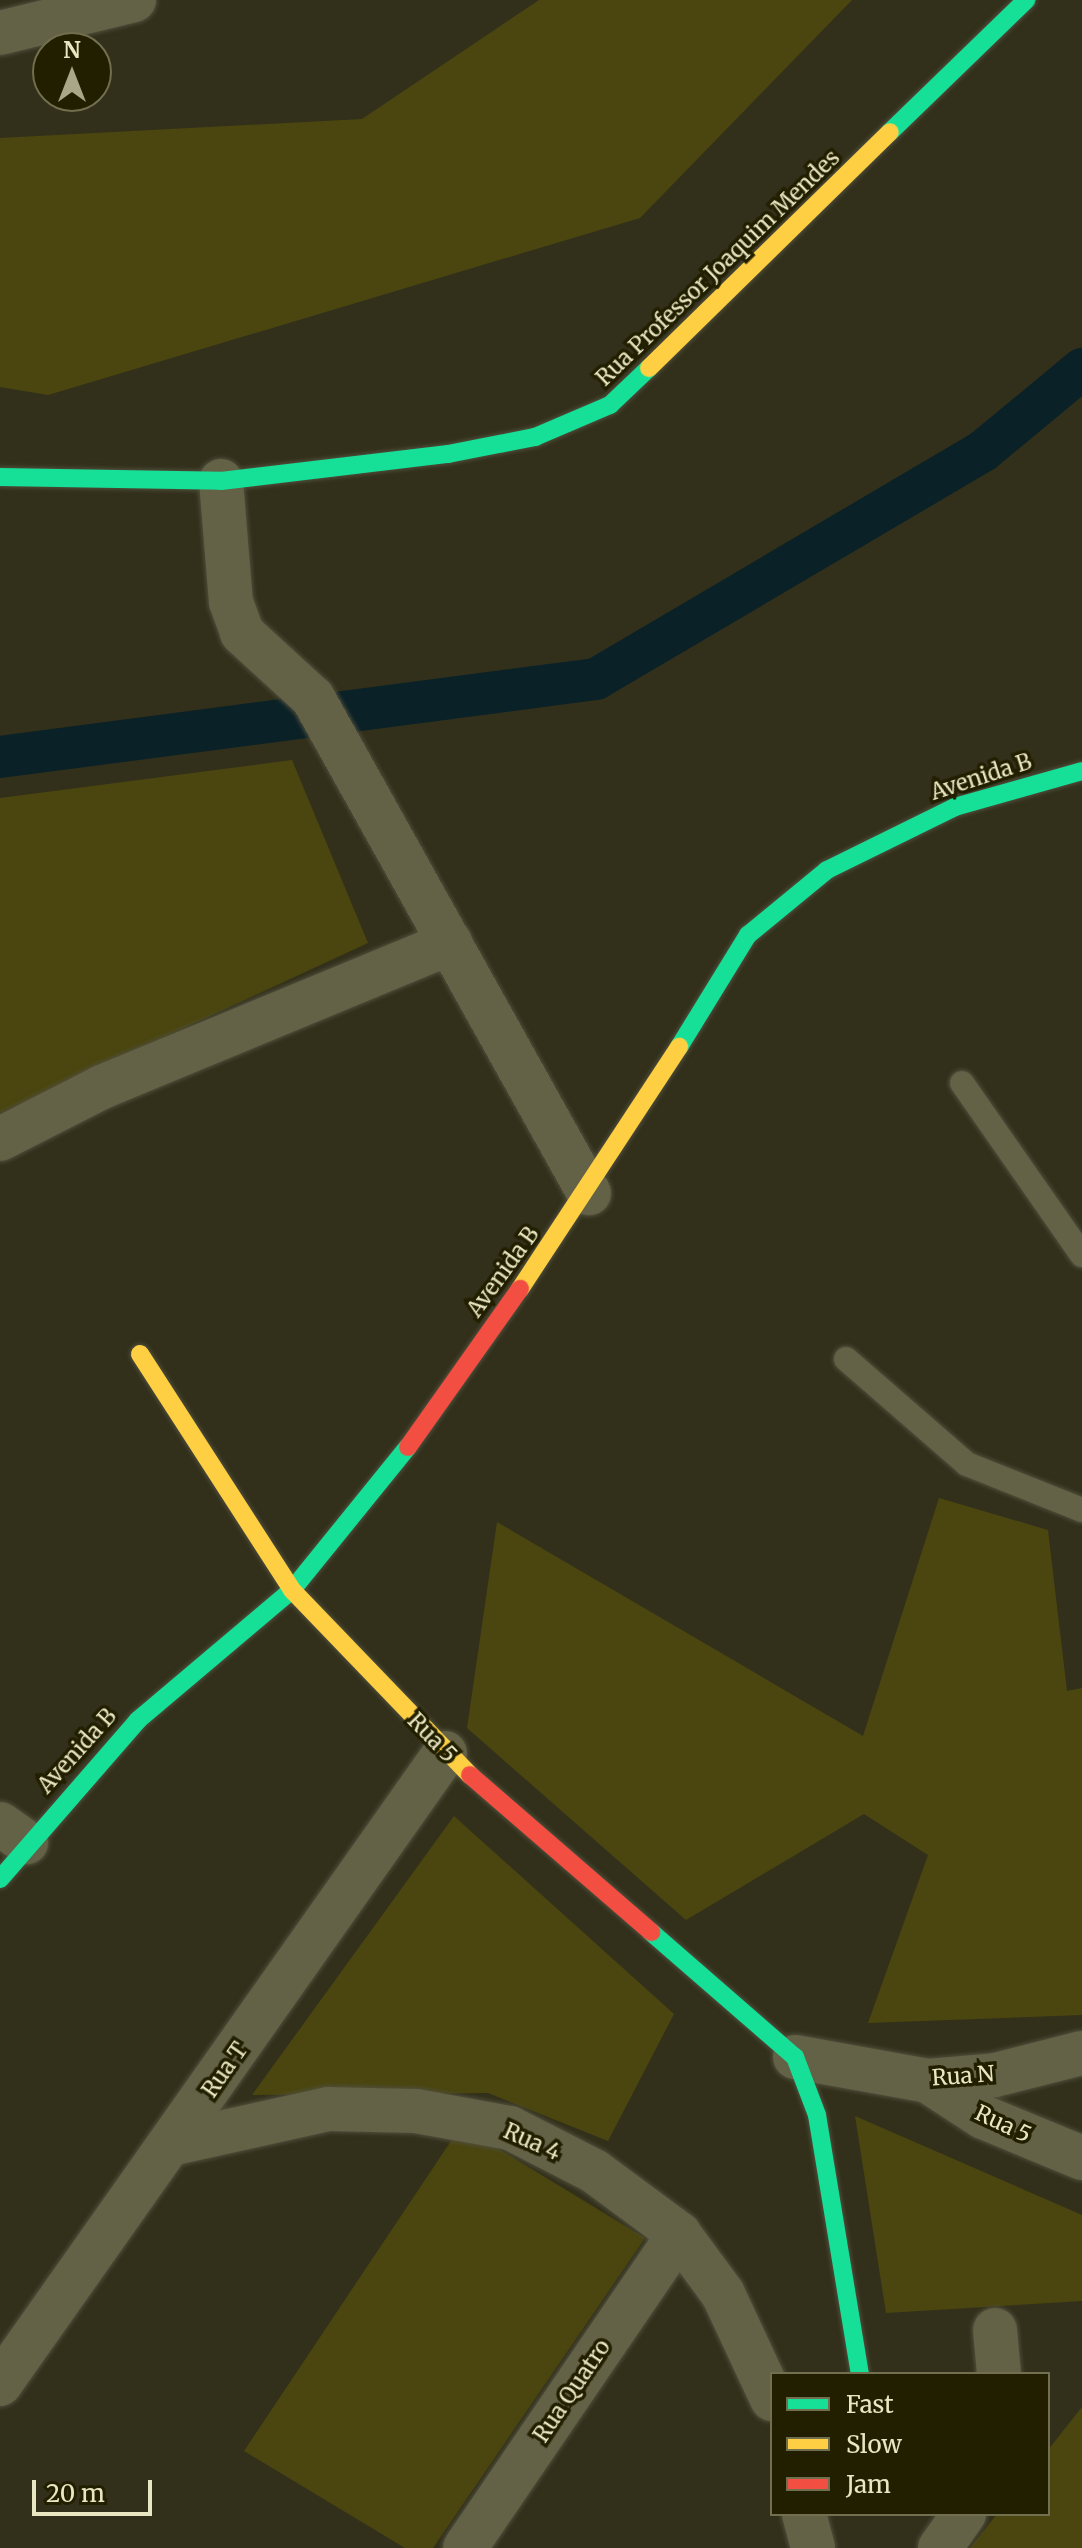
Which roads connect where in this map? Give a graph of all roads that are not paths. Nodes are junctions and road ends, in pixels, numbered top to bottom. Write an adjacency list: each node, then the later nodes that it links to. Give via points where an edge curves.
1 (134, 0): 3 (street)
2 (1026, 0): 5 (street, Rua Professor Joaquim Mendes, via 610,405 535,437)
3 (0, 33)
4 (0, 477): 5 (street, Rua Professor Joaquim Mendes, via 85,484)
5 (221, 481): 7 (street, via 231,602 242,633 313,698)
6 (1082, 771): 10 (street, Avenida B, via 955,807 827,870 748,935)
7 (450, 943): 9 (street, via 102,1087); 10 (street)
8 (962, 1083): 11 (lane)
9 (0, 1139)
10 (589, 1193): 15 (street, Avenida B, via 402,1455)
11 (1082, 1255)
12 (140, 1354): 15 (street, Rua 5)
13 (846, 1359): 14 (lane, via 967,1464)
14 (1082, 1510)
15 (292, 1590): 16 (street, Rua 5); 17 (street, Avenida B)
16 (445, 1753): 20 (street, Rua 5); 22 (street, Rua T)
17 (13, 1833): 18 (street, Avenida B)
18 (0, 1879)
19 (1082, 2053): 21 (street, Rua N, via 995,2075)
20 (795, 2057): 21 (street, Rua N); 26 (street, via 817,2115)
21 (928, 2081): 23 (street, Rua 5, via 983,2117)
22 (175, 2143): 24 (street, Rua 4, via 328,2109 416,2111 510,2128 594,2171); 28 (street, Rua T)
23 (1082, 2158)
24 (679, 2234): 29 (street, Rua 4, via 723,2294); 31 (street, Rua Quatro)
25 (995, 2330): 27 (street)
26 (860, 2372)
27 (999, 2372)
28 (0, 2384)
29 (770, 2395)
30 (963, 2516): 32 (street)
31 (465, 2548)
32 (940, 2548)

